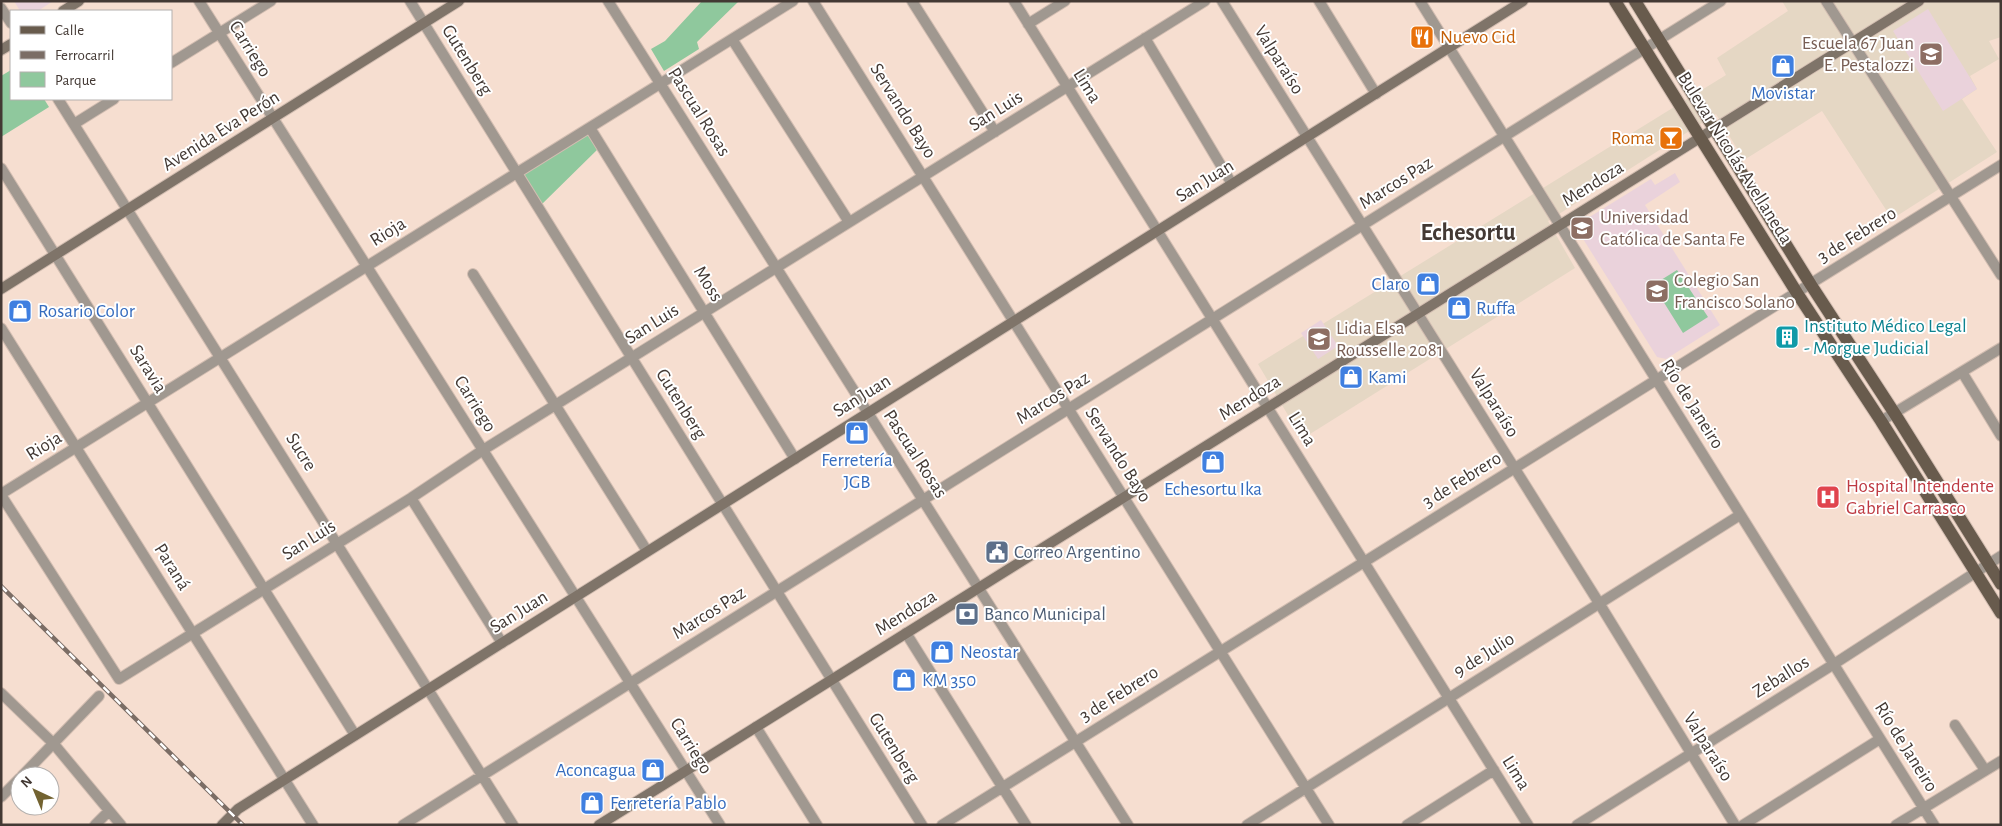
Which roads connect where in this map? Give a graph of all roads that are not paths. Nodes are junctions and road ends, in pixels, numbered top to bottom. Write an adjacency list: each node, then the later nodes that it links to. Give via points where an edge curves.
1 (79, 1): 23 (main road)
2 (199, 1): 27 (street, Carriego)
3 (271, 1): 27 (street)
4 (410, 1): 25 (street, Gutenberg)
5 (459, 1): 25 (main road, Avenida Eva Perón)
6 (608, 1): 35 (street, Pascual Rosas)
7 (793, 1): 29 (street, Rioja)
8 (813, 1): 51 (street, Servando Bayo)
9 (912, 1): 44 (street)
10 (1014, 1): 26 (street, Lima)
11 (1065, 1): 26 (street)
12 (1205, 1): 28 (street, San Luis)
13 (1222, 1): 46 (street, Valparaíso)
14 (1319, 1): 37 (street)
15 (1420, 1): 32 (street, Río de Janeiro)
16 (1615, 1): 33 (main road, Bulevar Nicolás Avellaneda)
17 (1635, 1): 30 (main road, Bulevar Nicolás Avellaneda)
18 (1721, 1): 30 (street, Marcos Paz)
19 (1826, 1): 31 (street)
20 (1919, 1): 31 (main road, Mendoza)
21 (1521, 2): 32 (main road, San Juan)
22 (1, 8): 24 (street)
23 (65, 10)
24 (10, 22)
25 (423, 23): 40 (main road, Avenida Eva Perón); 50 (street, Gutenberg)
26 (1028, 24): 36 (street, Lima)
27 (220, 33): 34 (street); 40 (street, Carriego)
28 (1146, 38): 36 (street, San Luis); 52 (street)
29 (732, 39): 35 (street, Rioja); 55 (street)
30 (1659, 40): 33 (street, Marcos Paz); 43 (main road, Bulevar Nicolás Avellaneda)
31 (1852, 43): 43 (main road, Mendoza); 53 (street)
32 (1449, 48): 37 (main road, San Juan); 45 (street, Río de Janeiro)
33 (1645, 49): 45 (street, Marcos Paz); 47 (main road, Bulevar Nicolás Avellaneda)
34 (172, 62)
35 (660, 84): 42 (street, Rioja); 61 (street, Pascual Rosas)
36 (1067, 87): 44 (street, San Luis); 58 (street, Lima)
37 (1376, 94): 46 (main road, San Juan)
38 (59, 100): 41 (street, Sucre)
39 (112, 100): 41 (street)
40 (274, 119): 54 (main road, Avenida Eva Perón); 60 (street, Carriego)
41 (74, 124): 54 (street, Sucre)
42 (590, 128): 50 (street, Rioja); 67 (street, Moss)
43 (1714, 129): 47 (main road, Mendoza); 64 (main road, Bulevar Nicolás Avellaneda)
44 (995, 132): 51 (street, San Luis)
45 (1504, 136): 56 (street, Marcos Paz); 57 (street, Río de Janeiro)
46 (1307, 137): 52 (main road, San Juan); 56 (street, Valparaíso)
47 (1701, 137): 57 (main road, Mendoza); 66 (main road, Bulevar Nicolás Avellaneda)
48 (2001, 165): 53 (street, 3 de Febrero)
49 (1, 168): 59 (street, Saravia)
50 (516, 173): 60 (street, Rioja); 74 (street, Gutenberg)
51 (923, 176): 55 (street, San Luis); 70 (street, Servando Bayo)
52 (1232, 184): 58 (main road, San Juan)
53 (1951, 196): 63 (street); 64 (street, 3 de Febrero)
54 (128, 210): 59 (main road, Avenida Eva Perón); 73 (street, Sucre)
55 (849, 222): 61 (street, San Luis)
56 (1362, 225): 68 (street, Valparaíso); 69 (street, Marcos Paz)
57 (1560, 225): 68 (main road, Mendoza); 76 (street, Río de Janeiro)
58 (1157, 231): 69 (street, Lima); 70 (main road, San Juan)
59 (55, 255): 65 (main road, Avenida Eva Perón); 77 (street, Saravia)
60 (367, 266): 73 (street, Rioja); 86 (street, Carriego)
61 (776, 268): 67 (street, San Luis); 81 (street, Pascual Rosas)
62 (473, 274): 78 (street)
63 (2001, 275)
64 (1811, 284): 66 (street, 3 de Febrero); 82 (main road, Bulevar Nicolás Avellaneda)
65 (1, 288)
66 (1797, 293): 76 (street, 3 de Febrero); 83 (main road, Bulevar Nicolás Avellaneda)
67 (705, 312): 74 (street, San Luis); 87 (street, Moss)
68 (1418, 314): 79 (main road, Mendoza); 88 (street, Valparaíso)
69 (1212, 319): 79 (street, Lima); 80 (street, Marcos Paz)
70 (1014, 321): 80 (street, Servando Bayo); 81 (main road, San Juan)
71 (1, 328): 85 (street, Paraná)
72 (2001, 348): 75 (street)
73 (220, 357): 77 (street, Rioja); 95 (street, Sucre)
74 (631, 358): 78 (street, San Luis); 93 (street, Gutenberg)
75 (1962, 372): 82 (street); 84 (street)
76 (1657, 380): 88 (street, 3 de Febrero); 94 (street, Río de Janeiro)
77 (147, 402): 85 (street, Rioja); 103 (street, Saravia)
78 (555, 405): 86 (street, San Luis); 96 (street)
79 (1267, 408): 90 (main road, Mendoza); 98 (street, Lima)
80 (1068, 409): 90 (street, Servando Bayo); 92 (street, Marcos Paz)
81 (868, 413): 87 (main road, San Juan); 92 (street, Pascual Rosas)
82 (1895, 414): 83 (street); 99 (main road, Bulevar Nicolás Avellaneda)
83 (1881, 421): 100 (main road, Bulevar Nicolás Avellaneda)
84 (2001, 436)
85 (76, 446): 89 (street, Rioja); 108 (street, Paraná)
86 (483, 450): 91 (street, San Luis); 105 (street, Carriego)
87 (795, 458): 93 (main road, San Juan)
88 (1515, 468): 98 (street, 3 de Febrero); 106 (street, Valparaíso)
89 (1, 494): 108 (street, San Luis, via 118,680)
90 (1124, 497): 102 (main road, Mendoza); 111 (street, Servando Bayo)
91 (411, 498): 95 (street, San Luis); 110 (street)
92 (923, 500): 102 (street, Pascual Rosas); 104 (street, Marcos Paz)
93 (722, 504): 96 (main road, San Juan); 104 (street, Gutenberg)
94 (1740, 515): 106 (street, 9 de Julio); 112 (street, Río de Janeiro)
95 (337, 544): 103 (street, San Luis); 115 (street, Sucre)
96 (647, 552): 105 (main road, San Juan)
97 (2001, 556): 99 (street, Zeballos)
98 (1364, 562): 111 (street, 3 de Febrero); 118 (street, Lima)
99 (1988, 564): 100 (street, Zeballos); 101 (main road, Bulevar Nicolás Avellaneda)
100 (1975, 572): 107 (main road, Bulevar Nicolás Avellaneda); 112 (street, Zeballos)
101 (2001, 584)
102 (978, 588): 109 (main road, Mendoza); 123 (street, Pascual Rosas)
103 (264, 589): 108 (street, San Luis); 121 (street, Saravia)
104 (776, 591): 113 (street, Gutenberg); 114 (street, Marcos Paz)
105 (576, 596): 110 (main road, San Juan); 114 (street, Carriego)
106 (1600, 603): 118 (street, 9 de Julio); 125 (street, Valparaíso)
107 (2001, 612)
108 (193, 633): 132 (street, Paraná)
109 (906, 633): 113 (main road, Mendoza); 133 (street)
110 (502, 643): 115 (main road, San Juan)
111 (1221, 652): 123 (street, 3 de Febrero); 135 (street, Servando Bayo)
112 (1834, 664): 122 (street, Río de Janeiro); 125 (street, Zeballos)
113 (831, 680): 120 (main road, Mendoza); 149 (street, Gutenberg)
114 (630, 683): 128 (street, Carriego); 131 (street, Marcos Paz)
115 (428, 689): 121 (main road, San Juan); 131 (street, Sucre)
116 (1, 693): 124 (street)
117 (99, 696): 124 (street)
118 (1449, 698): 129 (street, Lima); 135 (street, 9 de Julio)
119 (1954, 725): 130 (street)
120 (756, 727): 128 (main road, Mendoza); 148 (street)
121 (355, 735): 132 (main road, San Juan)
122 (1880, 739): 137 (street, Río de Janeiro); 159 (street)
123 (1076, 742): 133 (street, 3 de Febrero); 152 (street, Pascual Rosas)
124 (53, 744): 127 (street); 138 (street)
125 (1690, 753): 157 (street, Zeballos); 158 (street, Valparaíso)
126 (2001, 761): 130 (street)
127 (32, 766)
128 (686, 770): 139 (main road, Mendoza); 147 (street, Carriego)
129 (1494, 770): 155 (street); 156 (street, Lima)
130 (1985, 770): 137 (street)
131 (482, 775): 144 (street, Marcos Paz); 145 (street, Sucre)
132 (284, 780): 142 (main road, San Juan, via 238,809); 143 (street, Paraná)
133 (1002, 787): 150 (street, 3 de Febrero); 151 (street)
134 (10, 788): 136 (street)
135 (1306, 788): 153 (street, 9 de Julio); 154 (street, Servando Bayo)
136 (1, 797)
137 (1923, 808): 160 (street); 161 (street, Río de Janeiro)
138 (109, 811): 140 (street); 141 (street)
139 (613, 821): 146 (main road, Mendoza)
140 (95, 825)
141 (121, 825)
142 (222, 825)
143 (313, 825)
144 (403, 825)
145 (514, 825)
146 (599, 825)
147 (720, 825)
148 (817, 825)
149 (922, 825)
150 (942, 825)
151 (1026, 825)
152 (1128, 825)
153 (1247, 825)
154 (1329, 825)
155 (1407, 825)
156 (1528, 825)
157 (1577, 825)
158 (1735, 825)
159 (1743, 825)
160 (1896, 825)
161 (1934, 825)

